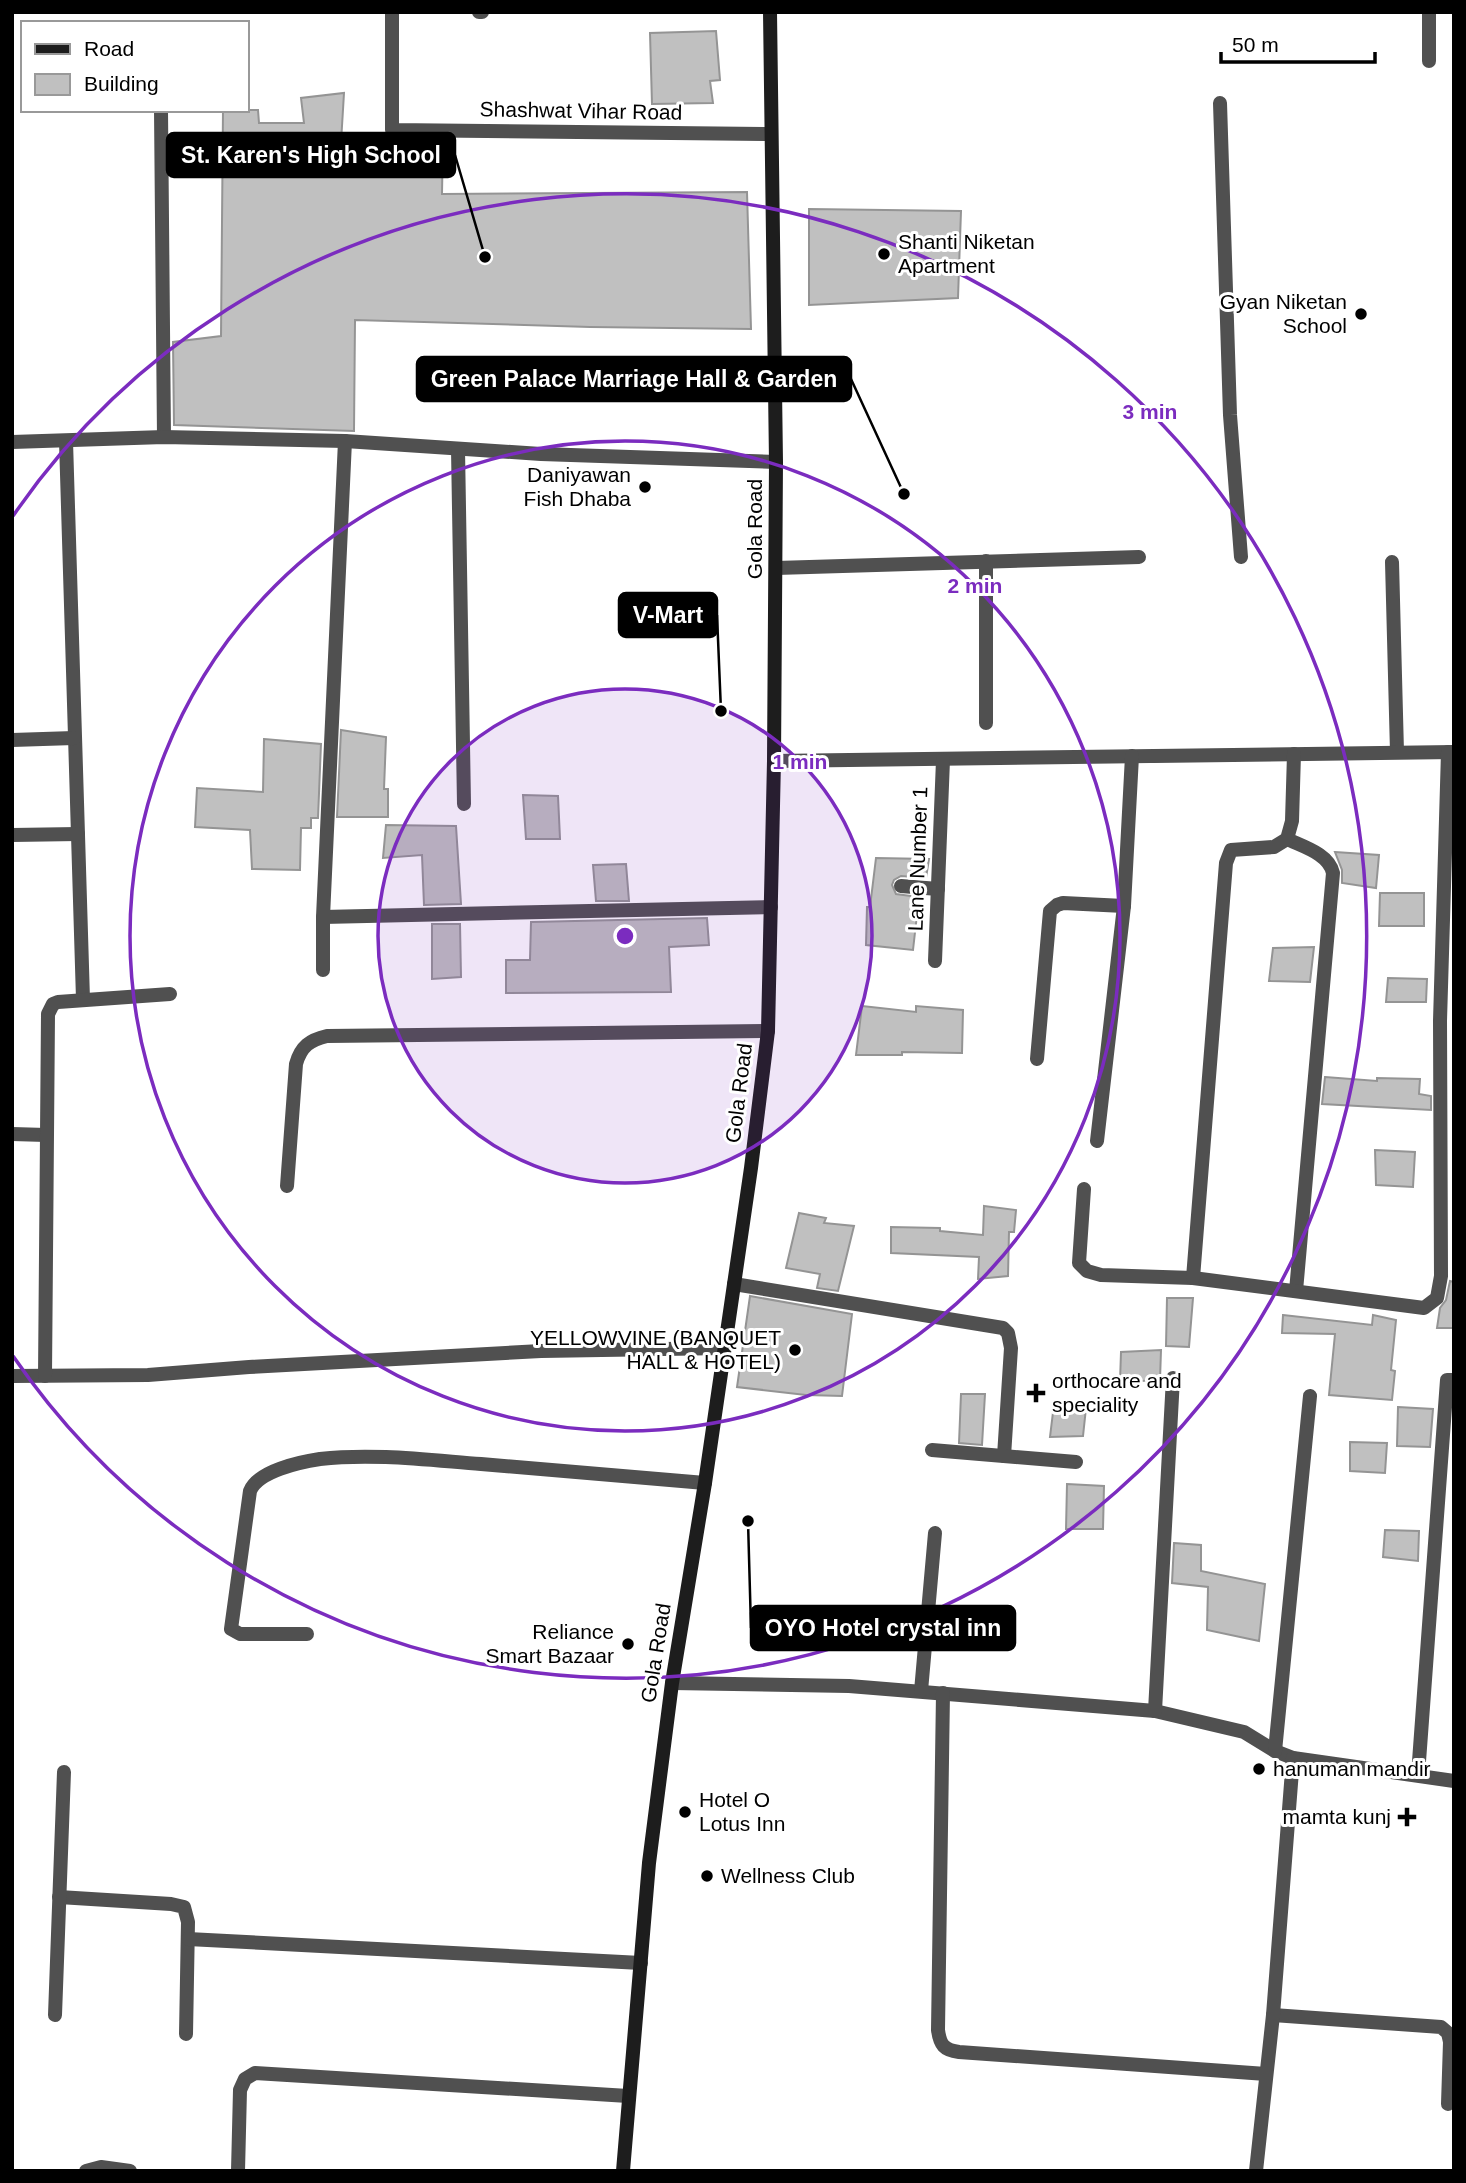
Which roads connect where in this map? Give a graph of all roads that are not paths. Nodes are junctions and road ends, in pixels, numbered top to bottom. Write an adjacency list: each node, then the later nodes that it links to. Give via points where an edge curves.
1 (392, 12): 7 (street, Shashwat Vihar Road, via 391,130)
2 (770, 12): 7 (street, Gola Road)
3 (1429, 12): 4 (street)
4 (1429, 61)
5 (1220, 103): 15 (street, via 1230,415)
6 (161, 112): 8 (street)
7 (771, 134): 13 (street, Gola Road)
8 (164, 437): 9 (street); 11 (street)
9 (345, 441): 12 (street); 36 (street)
10 (12, 442): 11 (street)
11 (66, 442): 20 (street)
12 (458, 449): 13 (street); 28 (street)
13 (776, 462): 18 (street, Gola Road)
14 (1139, 557): 16 (street)
15 (1241, 557)
16 (986, 561): 18 (street); 19 (street)
17 (1392, 562): 22 (street)
18 (776, 568): 27 (street, Gola Road)
19 (986, 723)
20 (74, 738): 21 (street); 29 (street)
21 (12, 740)
22 (1398, 752): 23 (street); 24 (street)
23 (1451, 752): 48 (street, via 1440,1021)
24 (1294, 754): 25 (street); 31 (street, via 1292,821)
25 (1132, 756): 26 (street); 34 (street)
26 (943, 760): 27 (street); 33 (street, Lane Number 1)
27 (774, 761): 35 (street, Gola Road)
28 (464, 804)
29 (78, 834): 30 (street); 40 (street)
30 (12, 835)
31 (1287, 839): 49 (street, via 1274,847 1231,850 1226,863); 51 (street, via 1326,859 1334,873)
32 (901, 886): 33 (street)
33 (938, 889): 37 (street, Lane Number 1)
34 (1124, 906): 42 (street, via 1053,907); 45 (street)
35 (771, 907): 36 (street); 41 (street, Gola Road)
36 (323, 917): 38 (street)
37 (935, 961)
38 (323, 970)
39 (170, 994): 40 (street)
40 (83, 999): 44 (street, via 53,1004 48,1014)
41 (768, 1031): 46 (street, via 317,1038 299,1051 296,1063); 50 (street, Gola Road)
42 (1037, 1059)
43 (12, 1134): 44 (street)
44 (46, 1135): 54 (street)
45 (1097, 1141)
46 (287, 1186)
47 (1084, 1189): 49 (street, via 1079,1263 1087,1271)
48 (1448, 1276): 51 (street, via 1437,1298 1424,1308)
49 (1193, 1278): 51 (street)
50 (734, 1284): 52 (street, Gola Road); 59 (street, via 1003,1328 1010,1348)
51 (1296, 1291)
52 (724, 1348): 54 (street, via 541,1351); 61 (street, Gola Road)
53 (12, 1376): 54 (street)
54 (45, 1376)
55 (1173, 1378): 67 (street)
56 (1454, 1380): 71 (street, via 1447,1380)
57 (1310, 1396): 68 (street)
58 (932, 1450): 59 (street)
59 (1004, 1456): 60 (street)
60 (1076, 1462)
61 (705, 1483): 63 (street, via 405,1459 323,1459 263,1476 250,1491 231,1629 240,1634); 64 (street, Gola Road)
62 (935, 1533): 65 (street)
63 (307, 1634)
64 (671, 1683): 65 (street); 75 (street, Gola Road)
65 (921, 1691): 66 (street)
66 (943, 1693): 67 (street); 79 (street, via 938,2030 944,2047 960,2052)
67 (1155, 1711): 68 (street, via 1244,1732)
68 (1275, 1751): 69 (street)
69 (1293, 1758): 71 (street); 77 (street)
70 (64, 1772): 73 (street)
71 (1418, 1774): 72 (street)
72 (1454, 1781)
73 (59, 1897): 74 (street, via 178,1905 187,1910); 76 (street)
74 (188, 1939): 75 (street); 78 (street)
75 (641, 1963): 80 (street, Gola Road)
76 (55, 2015)
77 (1273, 2015): 79 (street); 81 (street, via 1441,2027 1450,2042)
78 (186, 2034)
79 (1266, 2074): 86 (street)
80 (628, 2096): 84 (street, via 255,2073 245,2079 240,2091); 85 (street, Gola Road)
81 (1448, 2104)
82 (86, 2171): 83 (street, via 101,2167)
83 (130, 2171)
84 (238, 2171)
85 (623, 2171)
86 (1256, 2171)

